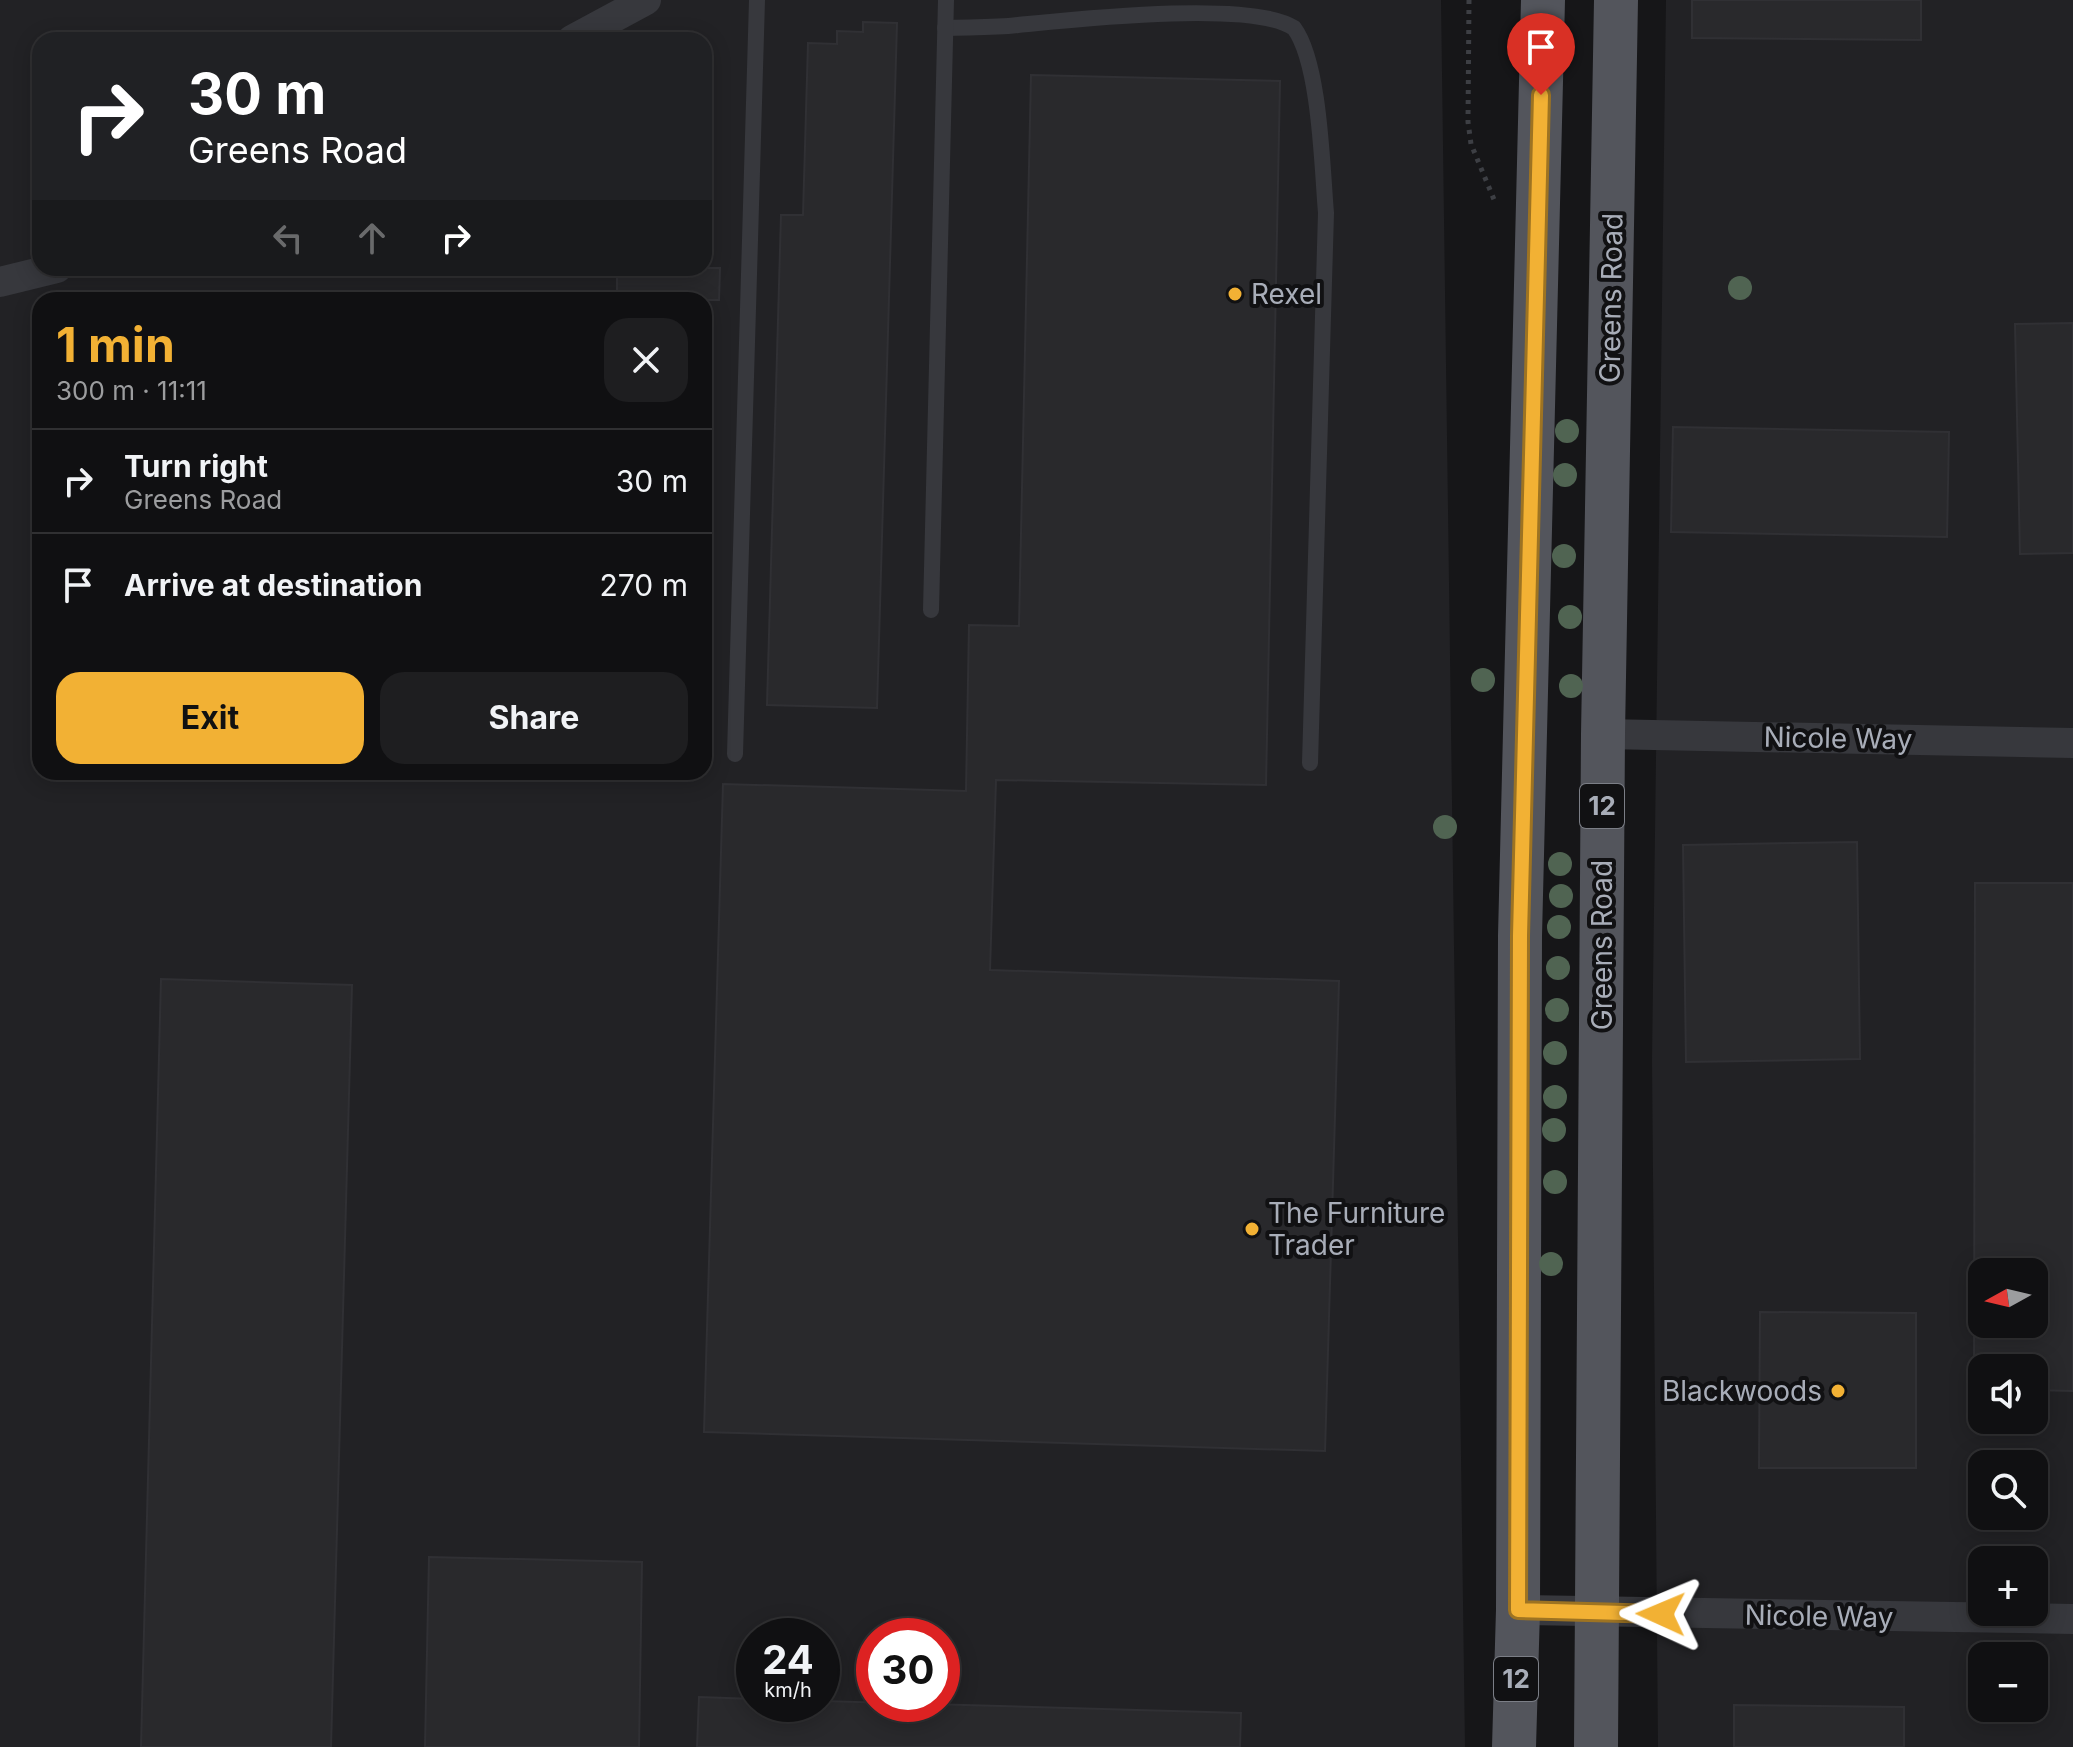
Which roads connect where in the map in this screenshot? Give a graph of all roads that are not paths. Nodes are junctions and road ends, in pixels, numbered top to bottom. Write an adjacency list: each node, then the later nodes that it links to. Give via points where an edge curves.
1 (646, 0): 7 (street)
2 (757, 0): 13 (lane)
3 (946, 0): 6 (lane)
4 (1543, 0): 15 (main road, 12, via 1520,936)
5 (1616, 0): 11 (main road, Greens Road / 12)
6 (945, 28): 10 (lane); 14 (lane, via 1018,25 1213,1 1254,4 1280,14 1303,44 1326,213)
7 (587, 32)
8 (32, 274): 9 (street)
9 (0, 282)
10 (931, 610)
11 (1603, 734): 12 (street, Nicole Way); 16 (main road, Greens Road / 12)
12 (2073, 743)
13 (735, 754)
14 (1310, 763)
15 (1518, 1610): 16 (street, Nicole Way); 18 (main road, 12)
16 (1597, 1613): 17 (street, Nicole Way); 19 (main road, Greens Road / 12)
17 (2073, 1619)
18 (1514, 1747)
19 (1596, 1747)

